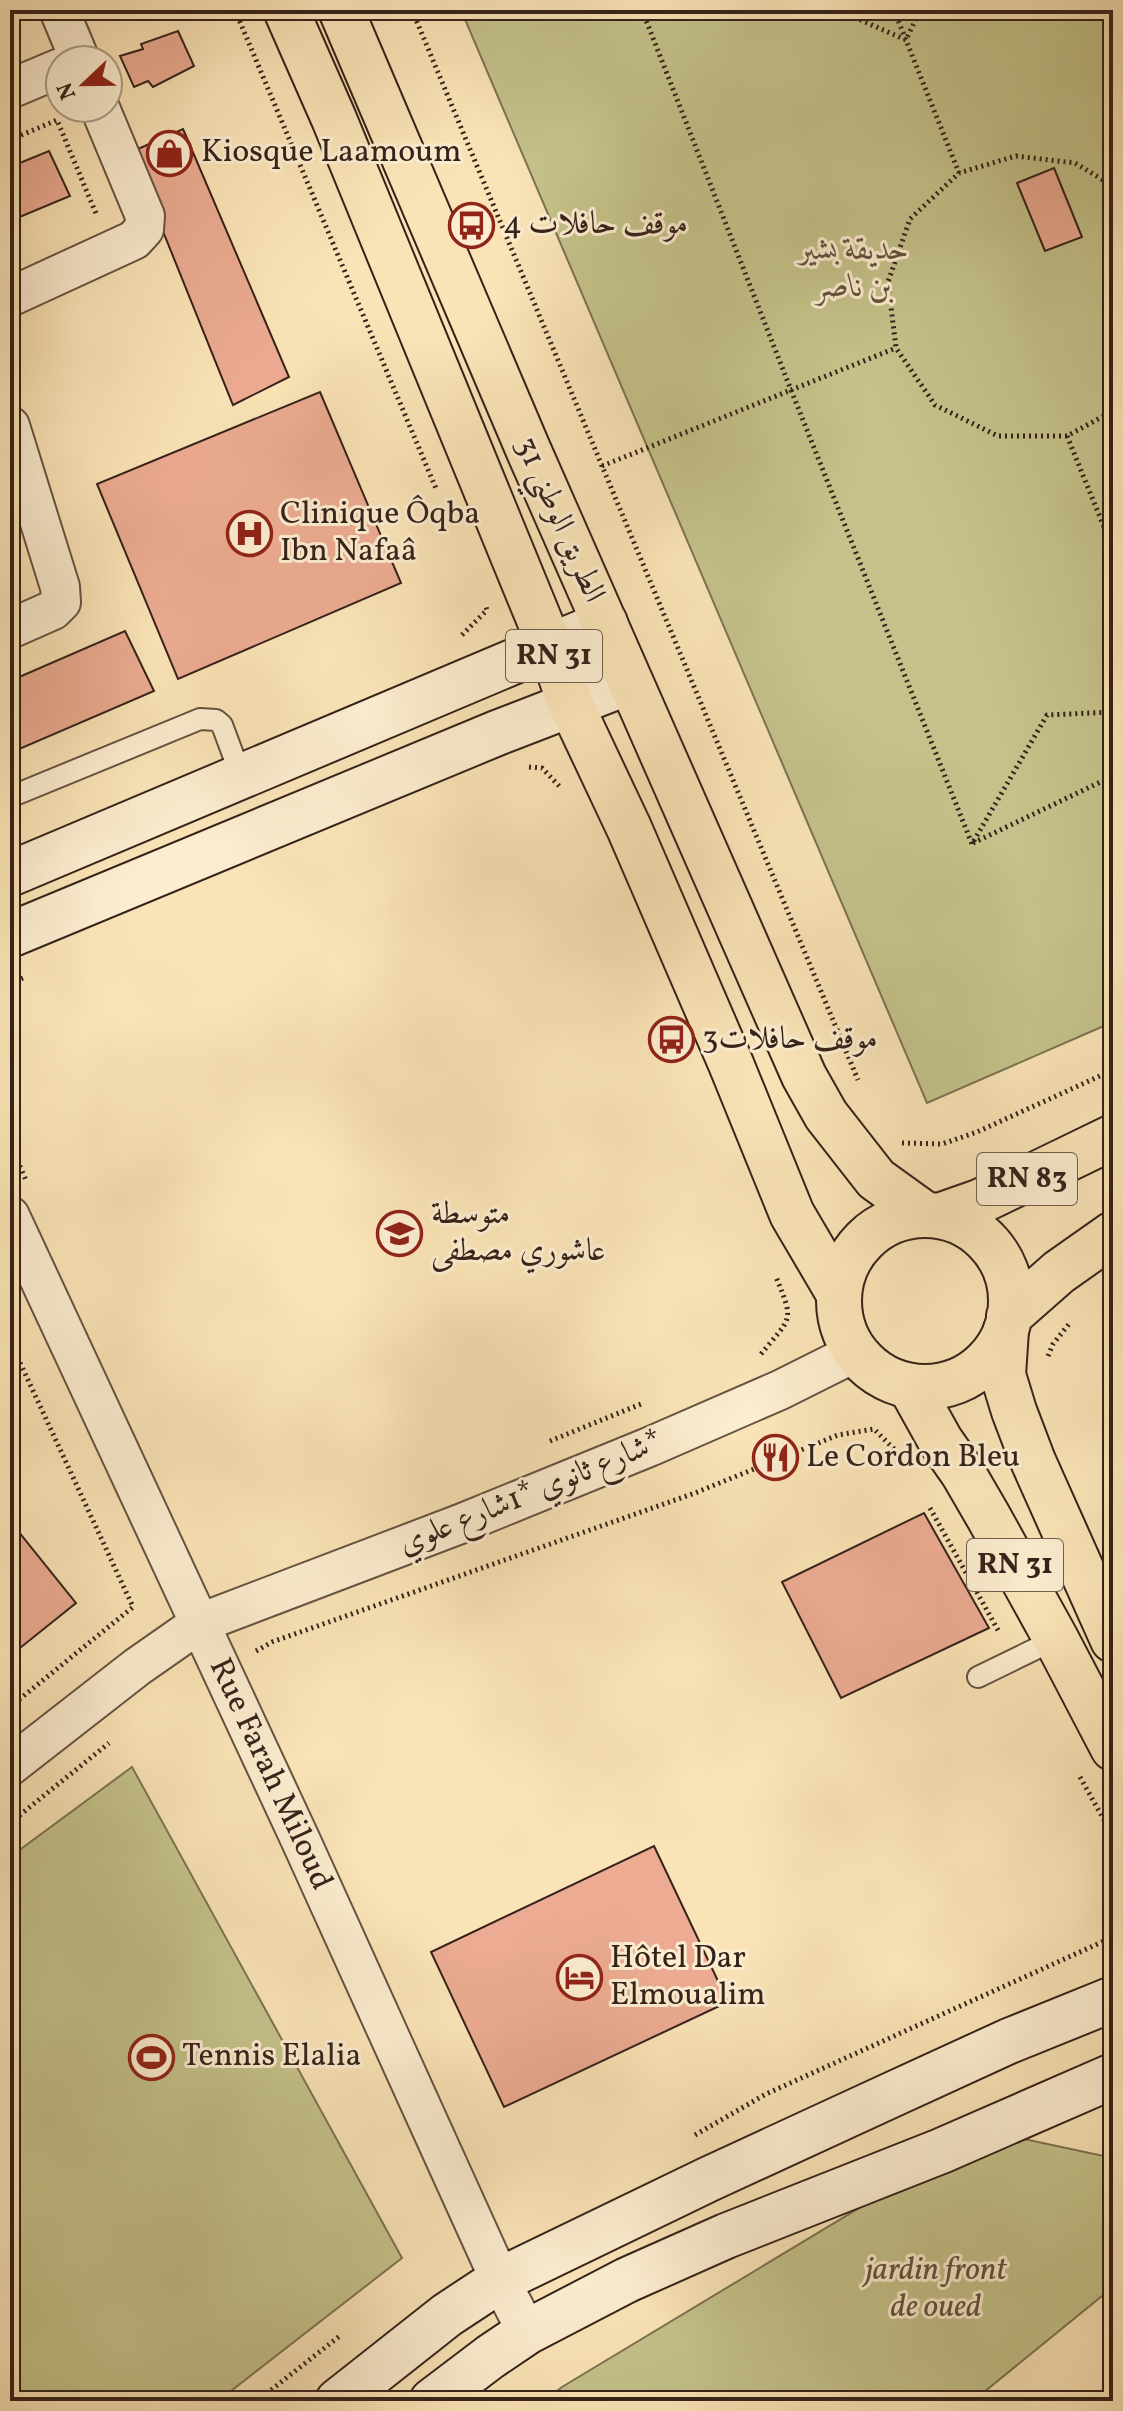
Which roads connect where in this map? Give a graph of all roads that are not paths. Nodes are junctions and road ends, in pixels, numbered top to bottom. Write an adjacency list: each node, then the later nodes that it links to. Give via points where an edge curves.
1 (59, 10): 4 (street)
2 (286, 10): 12 (main road, RN 31)
3 (341, 10): 10 (main road, الطريق الوطني 31)
4 (73, 44)
5 (44, 75): 6 (street)
6 (10, 89)
7 (107, 124): 8 (street, via 145,216 144,229 134,240)
8 (10, 297)
9 (10, 426): 11 (street, via 61,602)
10 (605, 623): 12 (main road); 13 (main road, الطريق الوطني 31)
11 (10, 629)
12 (550, 646): 14 (main road, RN 31); 15 (main road)
13 (629, 682): 14 (main road); 21 (main road, الطريق الوطني 31, via 826,1115 876,1179)
14 (571, 705): 18 (main road); 23 (main road, RN 31, via 629,828 792,1214)
15 (241, 776): 16 (lane, via 222,725 208,718); 17 (main road)
16 (10, 797)
17 (10, 874)
18 (10, 935)
19 (1113, 1137): 21 (main road, RN 83, via 979,1202)
20 (20, 1202): 27 (street, Rue Farah Miloud)
21 (932, 1216): 23 (main road, via 885,1224 862,1242 846,1266); 24 (main road, via 965,1225 1002,1263 1010,1289)
22 (1113, 1234): 24 (main road, RN 83, via 1059,1272)
23 (839, 1294): 25 (main road, via 841,1319)
24 (1008, 1323): 26 (main road, via 991,1357 968,1376 940,1386); 29 (main road, RN 31, via 1003,1375 1014,1411)
25 (856, 1352): 26 (main road, via 882,1376); 27 (street, شارع ثانوي *1شارع علوي*, via 649,1447)
26 (910, 1386): 28 (main road, RN 31)
27 (200, 1623): 32 (street, شارع ثانوي *1شارع علوي*); 35 (street, Rue Farah Miloud)
28 (1056, 1639): 30 (lane); 31 (main road, RN 31)
29 (1113, 1640)
30 (978, 1677)
31 (1113, 1748)
32 (10, 1766)
33 (1113, 1999): 35 (main road, via 875,2102)
34 (1113, 2076): 36 (main road, via 711,2242)
35 (500, 2280): 36 (street, Rue Farah Miloud); 37 (main road)
36 (527, 2332): 38 (main road)
37 (338, 2401)
38 (432, 2401)

